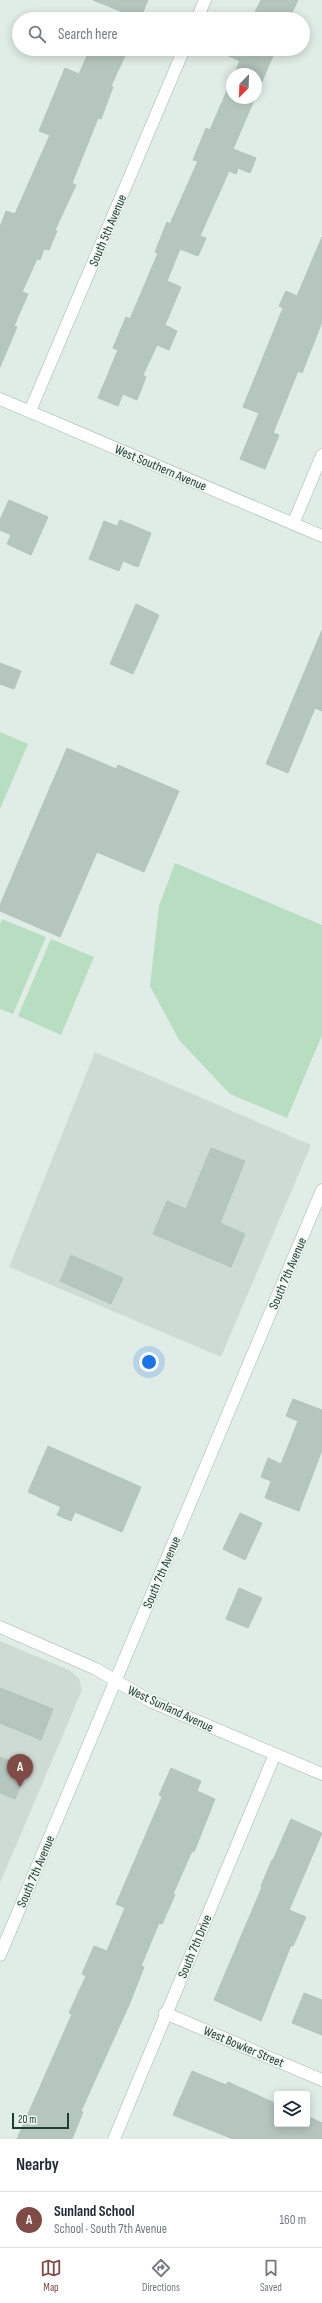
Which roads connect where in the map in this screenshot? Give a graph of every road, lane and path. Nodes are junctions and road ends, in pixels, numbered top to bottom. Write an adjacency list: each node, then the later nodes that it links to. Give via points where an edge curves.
1 (205, 0): 2 (street)
2 (200, 12)
3 (181, 56): 5 (street, South 5th Avenue)
4 (0, 399): 5 (street, West Southern Avenue)
5 (30, 411): 7 (street, West Southern Avenue)
6 (322, 455): 7 (street)
7 (293, 524): 8 (street, West Southern Avenue)
8 (322, 536)
9 (322, 1190): 11 (street, South 7th Avenue)
10 (0, 1627): 11 (street, West Sunland Avenue, via 91,1666)
11 (116, 1681): 12 (street, West Sunland Avenue, via 152,1702); 14 (street, South 7th Avenue)
12 (275, 1754): 13 (street, West Sunland Avenue); 15 (street, South 7th Drive)
13 (322, 1774)
14 (0, 1955)
15 (165, 2013): 16 (street, West Bowker Street); 17 (street, South 7th Drive)
16 (322, 2080)
17 (114, 2139)

